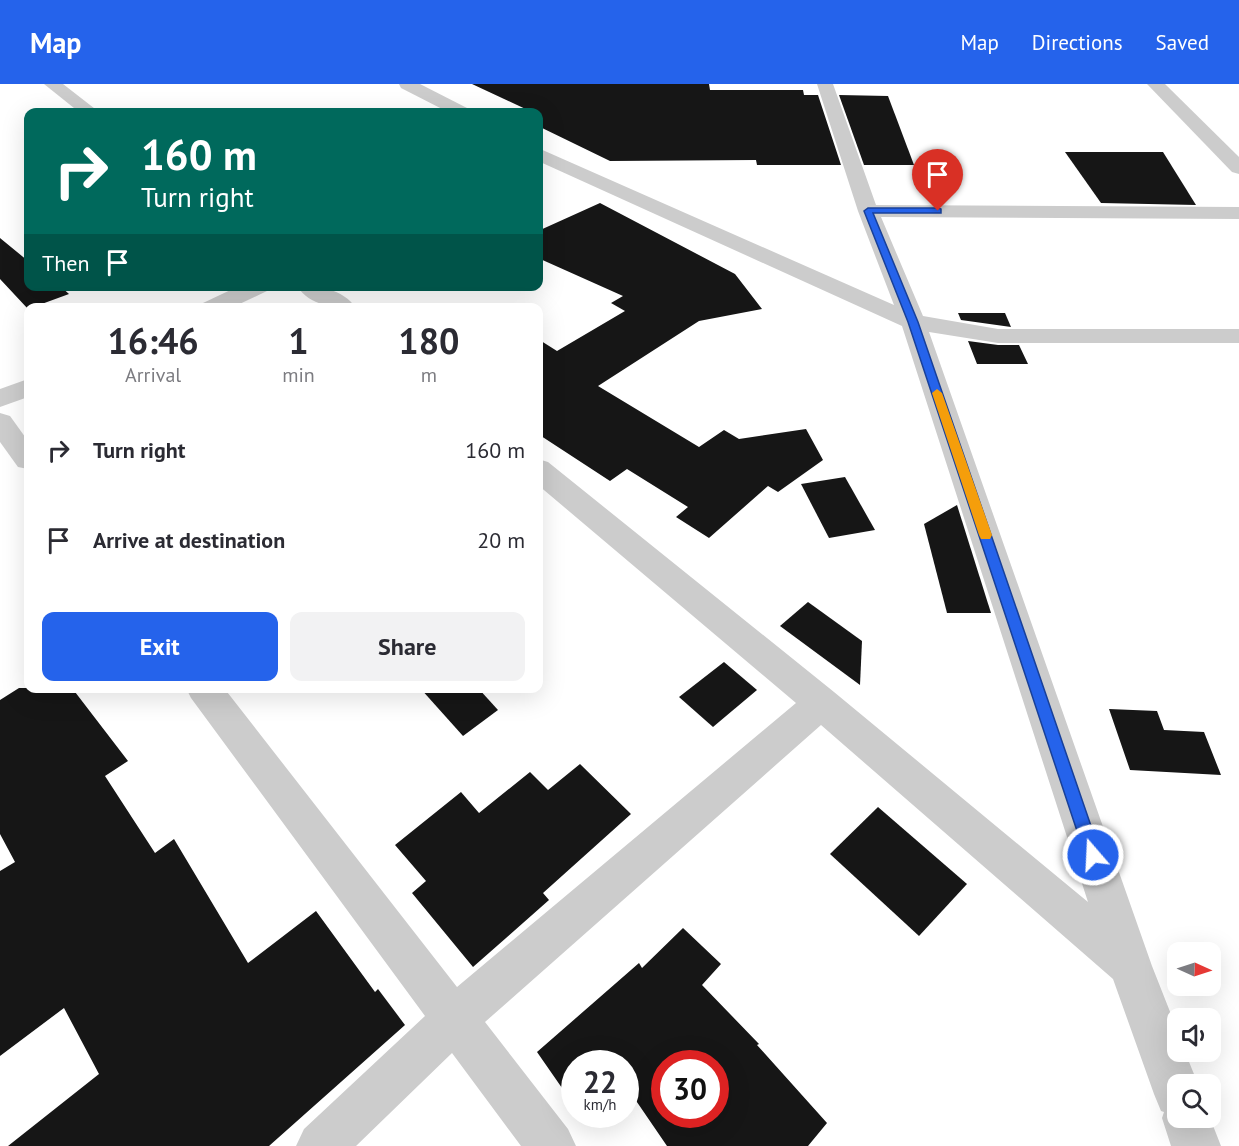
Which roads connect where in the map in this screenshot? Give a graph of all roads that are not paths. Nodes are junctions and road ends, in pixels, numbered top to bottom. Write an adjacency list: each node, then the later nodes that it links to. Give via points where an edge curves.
1 (52, 84): 5 (street)
2 (407, 84): 6 (street)
3 (825, 84): 9 (street)
4 (1155, 84): 8 (street)
5 (85, 108)
6 (453, 108)
7 (543, 157): 15 (street)
8 (1239, 168)
9 (868, 211): 10 (street); 15 (street)
10 (1239, 213)
11 (248, 291): 13 (street)
12 (316, 291): 14 (street)
13 (222, 303)
14 (337, 303)
15 (913, 322): 16 (street, via 998,336); 24 (street)
16 (1239, 336)
17 (24, 389): 18 (street)
18 (0, 399)
19 (0, 422): 20 (street)
20 (24, 455)
21 (543, 473): 23 (street)
22 (207, 693): 25 (street)
23 (821, 703): 24 (street); 25 (street)
24 (1130, 966): 26 (street)
25 (455, 1018): 28 (street); 29 (street)
26 (1170, 1074)
27 (1190, 1128): 30 (street)
28 (321, 1146)
29 (551, 1146)
30 (1196, 1146)

